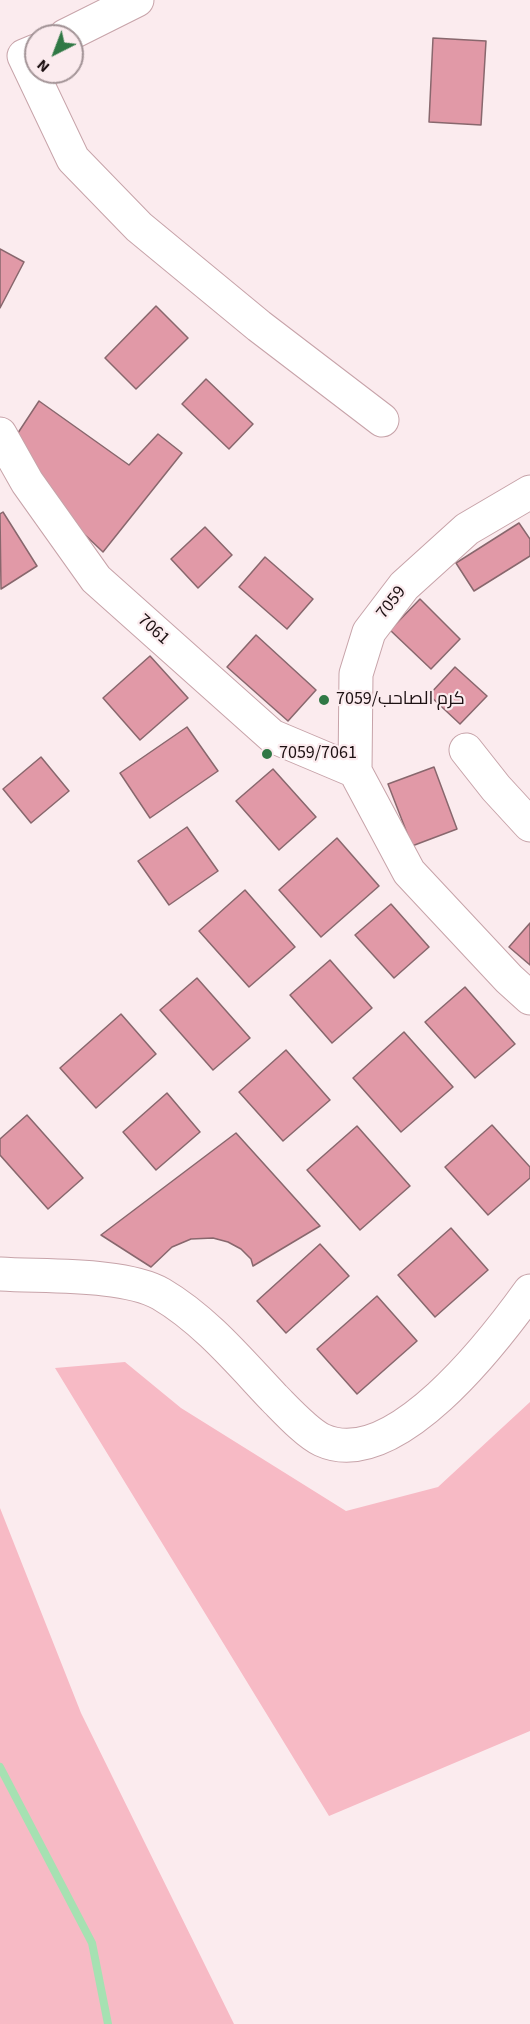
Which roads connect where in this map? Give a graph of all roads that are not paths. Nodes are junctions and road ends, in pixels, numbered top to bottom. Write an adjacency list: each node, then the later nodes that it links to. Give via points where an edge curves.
1 (137, 0): 2 (street)
2 (84, 26)
3 (37, 84): 4 (street, via 73,159 139,227)
4 (382, 420)
5 (0, 434): 8 (street, 7061, via 27,482 96,579 272,736)
6 (530, 492): 8 (street, 7059, via 467,529 404,585 369,632 356,674)
7 (466, 750): 9 (street)
8 (355, 771): 10 (street, via 410,872)
9 (530, 825)
10 (530, 998)
11 (0, 1274): 12 (street, via 122,1280 159,1293 201,1322 321,1440 351,1446 383,1436 417,1417 452,1386)
12 (530, 1291)

